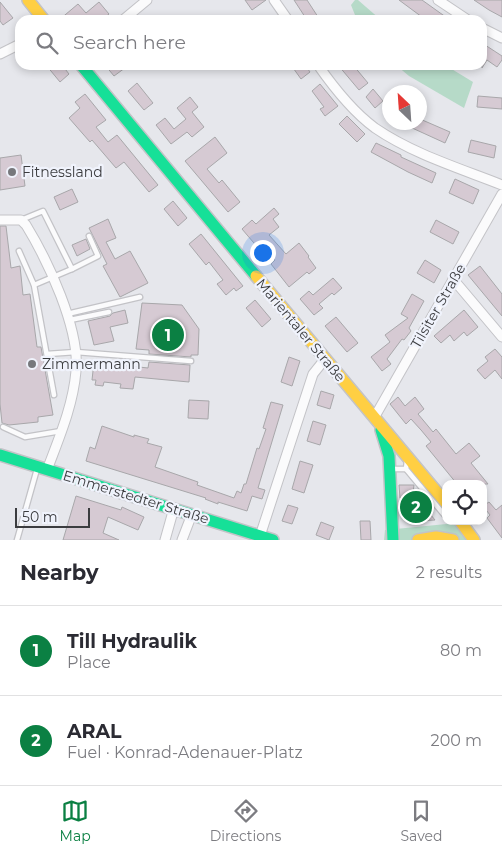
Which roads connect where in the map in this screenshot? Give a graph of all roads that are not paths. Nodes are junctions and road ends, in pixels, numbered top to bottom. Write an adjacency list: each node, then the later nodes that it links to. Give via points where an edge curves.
1 (28, 0): 5 (main road)
2 (147, 0): 6 (street)
3 (274, 0): 7 (street)
4 (438, 0): 8 (street)
5 (40, 15)
6 (129, 15)
7 (284, 15)
8 (460, 15)
9 (487, 30): 10 (street)
10 (502, 38)
11 (15, 46): 12 (street)
12 (0, 54)
13 (85, 70): 31 (main road, Marientaler Straße)
14 (322, 70): 15 (street, via 347,102 380,131 410,148)
15 (502, 185)
16 (502, 194): 23 (street, Tilsiter Straße)
17 (0, 220): 18 (street)
18 (21, 220): 21 (lane, via 43,211); 22 (street)
19 (89, 236): 21 (lane, via 98,256)
20 (18, 251): 24 (lane)
21 (72, 269): 22 (lane)
22 (53, 278): 24 (lane); 27 (street)
23 (453, 279): 28 (street); 34 (street, Tilsiter Straße)
24 (34, 285): 30 (lane)
25 (140, 297): 27 (lane)
26 (108, 312): 27 (lane)
27 (68, 317): 29 (street)
28 (502, 337)
29 (76, 352): 30 (lane); 32 (lane); 36 (street, via 74,388)
30 (47, 354): 33 (lane)
31 (325, 359): 34 (main road, Marientaler Straße); 47 (street, via 313,374)
32 (191, 362)
33 (54, 395)
34 (377, 423): 38 (main road, Marientaler Straße); 40 (main road)
35 (3, 427): 36 (lane, via 24,437)
36 (62, 431): 39 (street)
37 (0, 455): 39 (main road, Emmerstedter Straße)
38 (407, 456): 41 (lane); 42 (main road, Marientaler Straße)
39 (42, 469): 43 (main road, Emmerstedter Straße); 48 (lane)
40 (390, 469): 41 (lane); 52 (main road)
41 (406, 469): 44 (lane)
42 (442, 498)
43 (174, 508): 45 (main road, Emmerstedter Straße); 49 (street)
44 (442, 512)
45 (192, 514): 47 (main road, Emmerstedter Straße); 50 (street)
46 (463, 525): 55 (main road)
47 (260, 536): 51 (main road, Emmerstedter Straße)
48 (17, 540)
49 (165, 540)
50 (182, 540)
51 (272, 540)
52 (394, 540)
53 (418, 540): 54 (main road, via 436,537)
54 (453, 540)
55 (474, 540)

